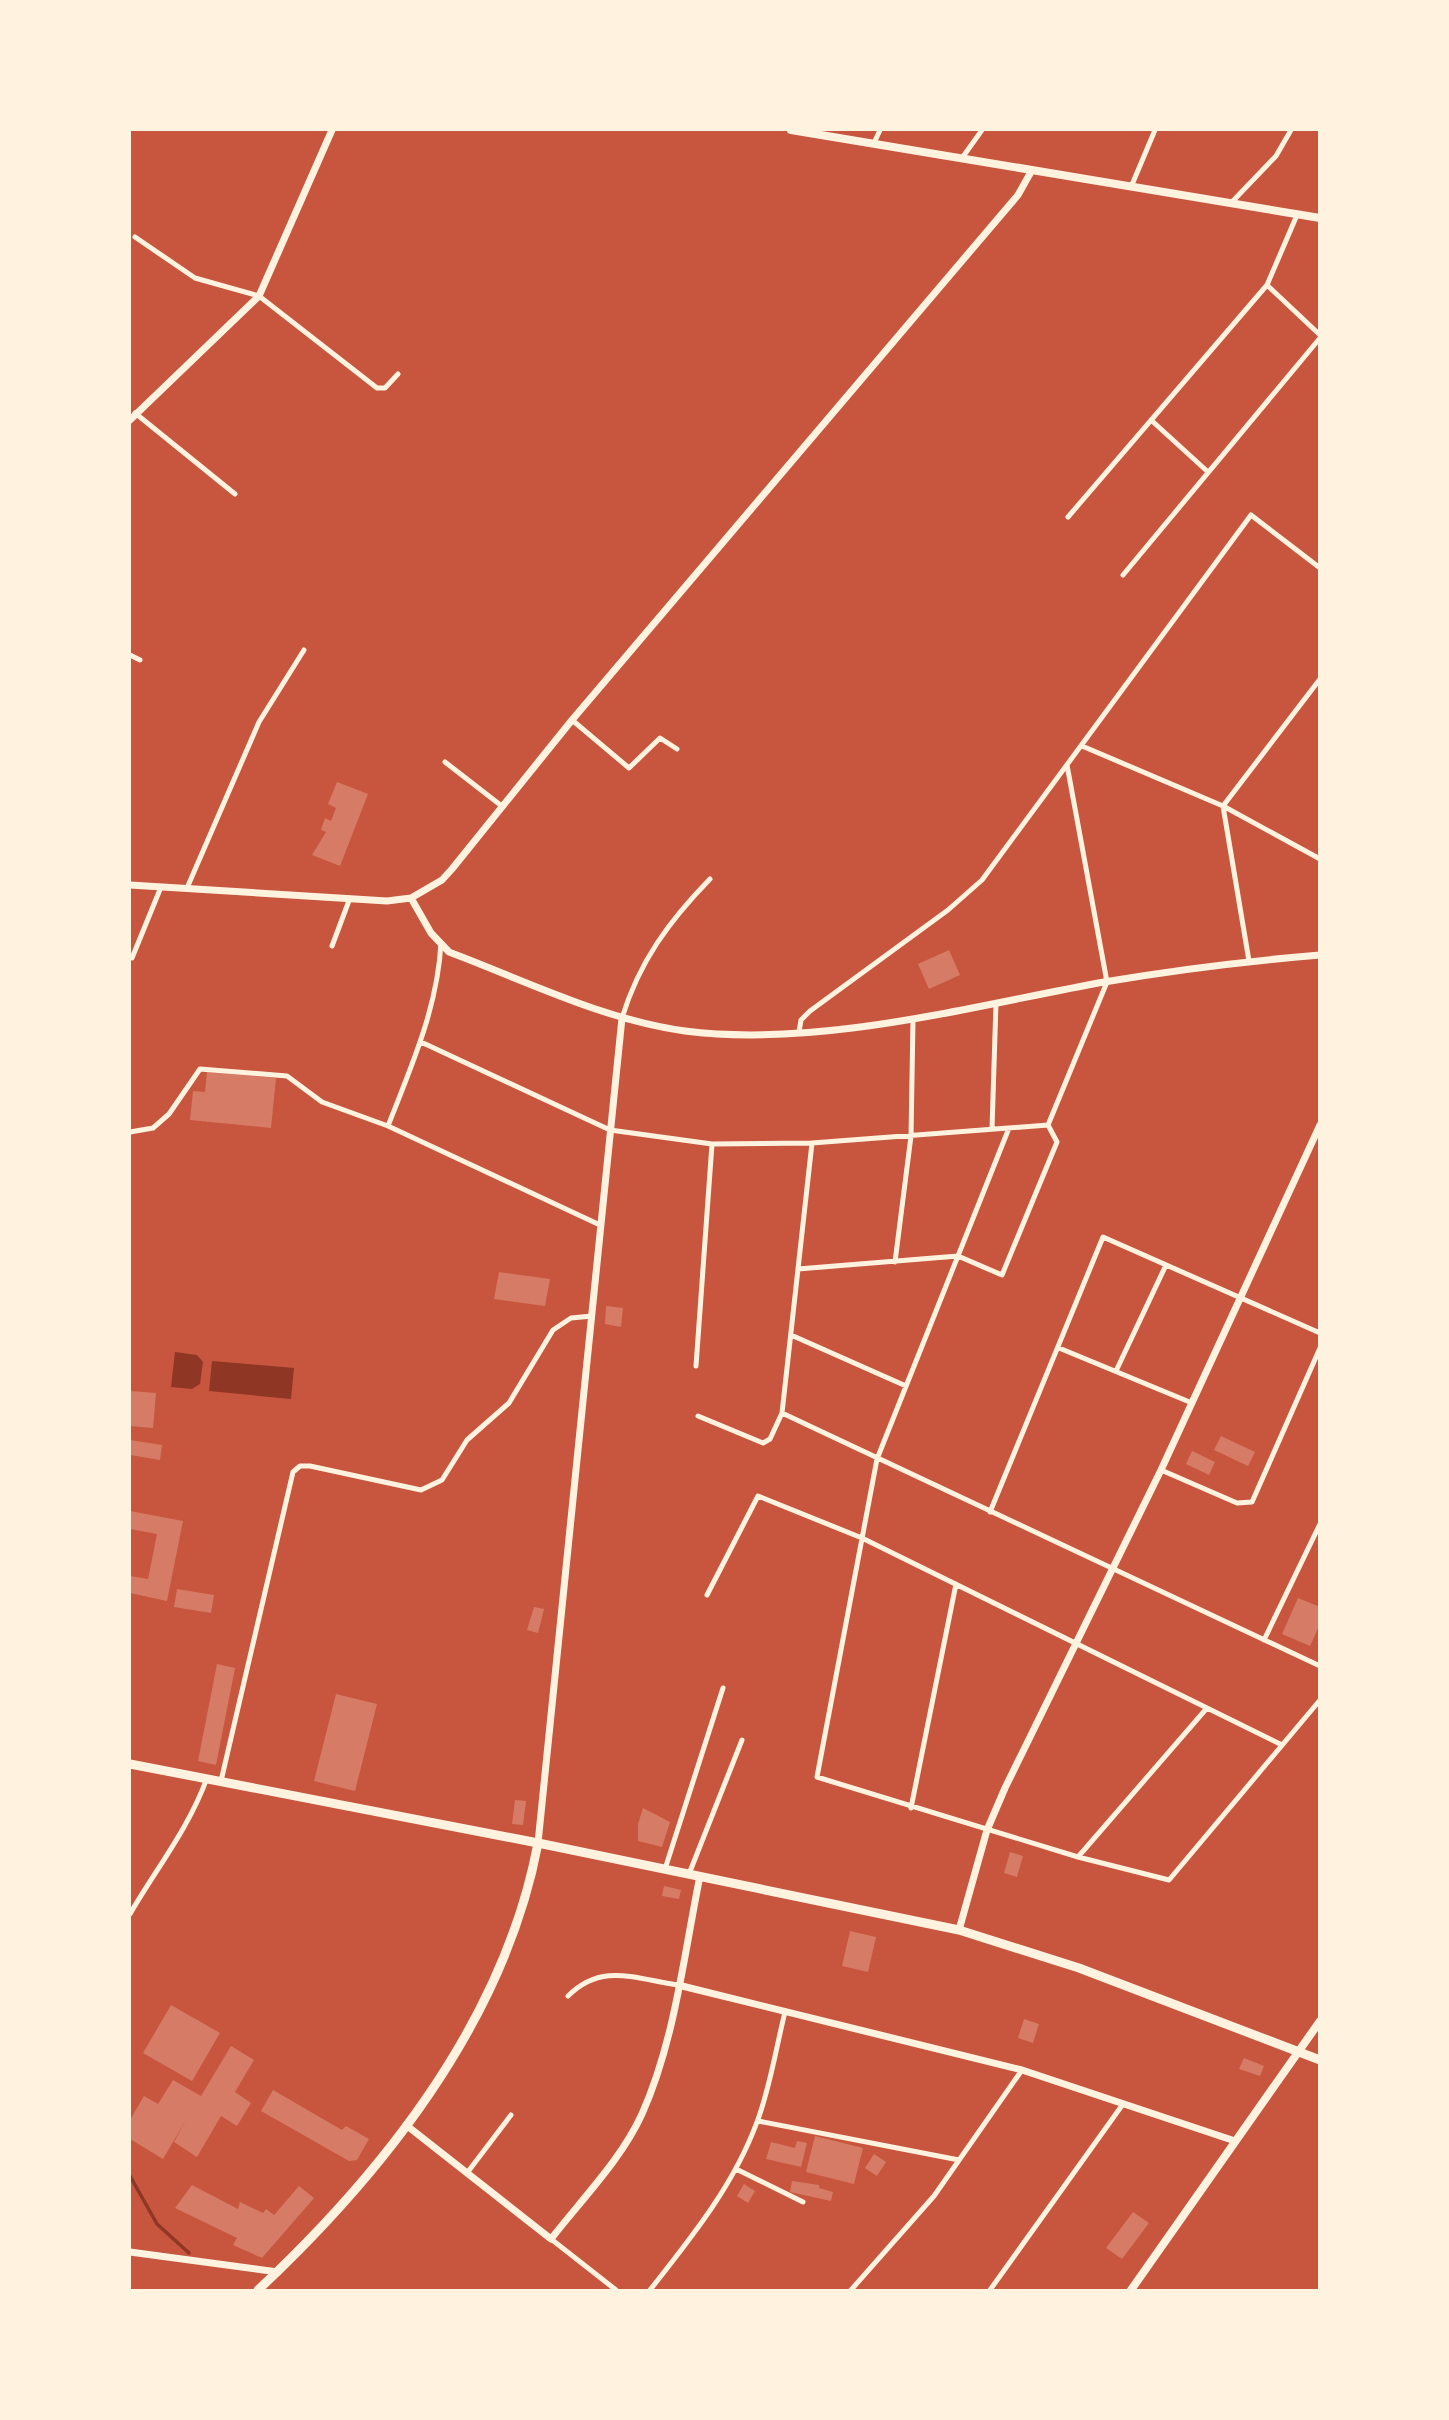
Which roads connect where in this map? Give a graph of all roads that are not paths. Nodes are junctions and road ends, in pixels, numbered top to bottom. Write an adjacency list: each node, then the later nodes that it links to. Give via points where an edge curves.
1 (332, 130): 17 (street)
2 (791, 130): 7 (main road)
3 (880, 130): 8 (street)
4 (982, 130): 9 (street)
5 (1155, 130): 11 (street)
6 (1291, 130): 12 (street, via 1276,156)
7 (822, 132): 8 (main road)
8 (874, 143): 9 (main road)
9 (962, 158): 10 (main road)
10 (1032, 170): 11 (main road); 31 (street, via 1009,205)
11 (1131, 187): 12 (main road)
12 (1230, 204): 13 (main road)
13 (1297, 215): 14 (main road); 16 (street)
14 (1320, 218)
15 (135, 237): 17 (street, via 195,278)
16 (1267, 285): 18 (street); 21 (street)
17 (259, 296): 19 (street, via 377,388 387,386); 20 (street)
18 (1320, 336): 22 (street)
19 (398, 374)
20 (132, 416): 23 (street)
21 (1151, 420): 22 (street); 24 (street)
22 (1208, 472): 26 (street)
23 (235, 494)
24 (1068, 517)
25 (1320, 568): 32 (street, via 1251,515)
26 (1123, 575)
27 (304, 650): 42 (street, via 259,722)
28 (130, 655): 29 (street)
29 (140, 660)
30 (1320, 679): 36 (street)
31 (572, 720): 33 (street, via 627,767 660,738); 37 (street)
32 (1083, 746): 35 (street); 36 (street)
33 (677, 749)
34 (445, 762): 37 (street)
35 (1067, 765): 50 (street); 54 (street, via 982,880 810,1011 801,1020)
36 (1223, 806): 38 (street); 49 (street)
37 (503, 807): 44 (street, via 442,880)
38 (1320, 859)
39 (710, 879): 52 (street, via 650,950)
40 (130, 885): 41 (street)
41 (162, 886): 42 (street); 48 (street)
42 (187, 888): 43 (street)
43 (350, 898): 44 (street); 46 (street)
44 (411, 898): 45 (street)
45 (441, 943): 52 (street, via 449,952); 55 (street, via 440,968)
46 (332, 946)
47 (1320, 955): 49 (street)
48 (132, 958)
49 (1249, 961): 50 (street)
50 (1107, 982): 51 (street); 56 (street)
51 (996, 1003): 53 (street); 60 (street)
52 (622, 1018): 54 (street, via 730,1036); 61 (street)
53 (913, 1020): 54 (street); 63 (street)
54 (799, 1031)
55 (421, 1042): 58 (street); 61 (street)
56 (1048, 1125): 59 (street); 67 (street, via 1057,1142 1002,1275)
57 (1320, 1125): 71 (street)
58 (388, 1126): 62 (street, via 322,1102 287,1076 200,1069 161,1121 153,1128); 66 (street)
59 (1009, 1128): 60 (street); 67 (street)
60 (992, 1129): 63 (street)
61 (610, 1130): 65 (street); 66 (street)
62 (130, 1132)
63 (911, 1136): 64 (street); 68 (street)
64 (812, 1143): 65 (street); 70 (street)
65 (712, 1144): 77 (street)
66 (600, 1225): 72 (street)
67 (958, 1256): 68 (street); 79 (street)
68 (895, 1262): 70 (street)
69 (1166, 1265): 71 (street); 75 (street, via 1103,1237); 78 (street)
70 (798, 1269): 74 (street)
71 (1242, 1298): 73 (street); 80 (street)
72 (592, 1315): 101 (street, via 571,1318 553,1330 509,1403 467,1440 442,1480 421,1490 310,1466 293,1472); 104 (street)
73 (1320, 1333)
74 (791, 1335): 79 (street); 81 (street)
75 (1059, 1348): 78 (street); 85 (street)
76 (1320, 1348): 84 (street, via 1252,1502 1237,1503)
77 (696, 1366)
78 (1116, 1371): 80 (street)
79 (906, 1386): 83 (street)
80 (1192, 1404): 84 (street)
81 (782, 1413): 82 (street, via 770,1439 762,1443); 83 (street)
82 (698, 1416)
83 (877, 1459): 85 (street); 87 (street)
84 (1161, 1470): 88 (street)
85 (990, 1512): 88 (street)
86 (1320, 1524): 91 (street)
87 (862, 1538): 89 (street); 90 (street, via 758,1496); 102 (street, via 817,1777)
88 (1111, 1569): 91 (street); 92 (street)
89 (956, 1584): 92 (street); 102 (street)
90 (707, 1595)
91 (1264, 1640): 93 (street)
92 (1075, 1642): 96 (street); 103 (street)
93 (1320, 1666)
94 (723, 1688): 106 (street)
95 (1320, 1700): 98 (street)
96 (1207, 1708): 98 (street); 105 (street)
97 (742, 1740): 107 (street)
98 (1282, 1745): 105 (street, via 1169,1880)
99 (130, 1764): 100 (main road)
100 (206, 1778): 101 (main road); 109 (street, via 188,1821)
101 (221, 1781): 104 (main road)
102 (911, 1808): 103 (street)
103 (987, 1830): 105 (street); 110 (street)
104 (538, 1843): 106 (main road); 121 (main road, via 525,1903 501,1964 459,2045)
105 (1078, 1857)
106 (665, 1869): 107 (main road)
107 (689, 1874): 108 (main road)
108 (700, 1876): 110 (main road); 111 (street)
109 (130, 1914)
110 (959, 1930): 115 (main road, via 1079,1968)
111 (678, 1985): 112 (street, via 608,1975 593,1977); 113 (street); 127 (street, via 659,2072 641,2116 614,2159)
112 (568, 1996)
113 (785, 2012): 117 (street); 120 (street)
114 (1320, 2021): 115 (main road)
115 (1298, 2052): 116 (main road); 122 (main road)
116 (1320, 2060)
117 (1022, 2070): 118 (street); 123 (street)
118 (1123, 2104): 122 (street); 134 (street)
119 (511, 2115): 125 (street)
120 (758, 2121): 123 (street); 124 (street)
121 (406, 2125): 125 (street); 129 (main road, via 350,2196)
122 (1235, 2141): 135 (main road)
123 (959, 2160): 133 (street, via 934,2196)
124 (736, 2169): 126 (street); 132 (street, via 701,2225)
125 (467, 2172): 127 (street)
126 (803, 2202)
127 (551, 2239): 131 (street)
128 (130, 2252): 129 (street)
129 (278, 2272): 130 (main road)
130 (258, 2291)
131 (616, 2291)
132 (650, 2291)
133 (851, 2291)
134 (990, 2291)
135 (1131, 2291)

